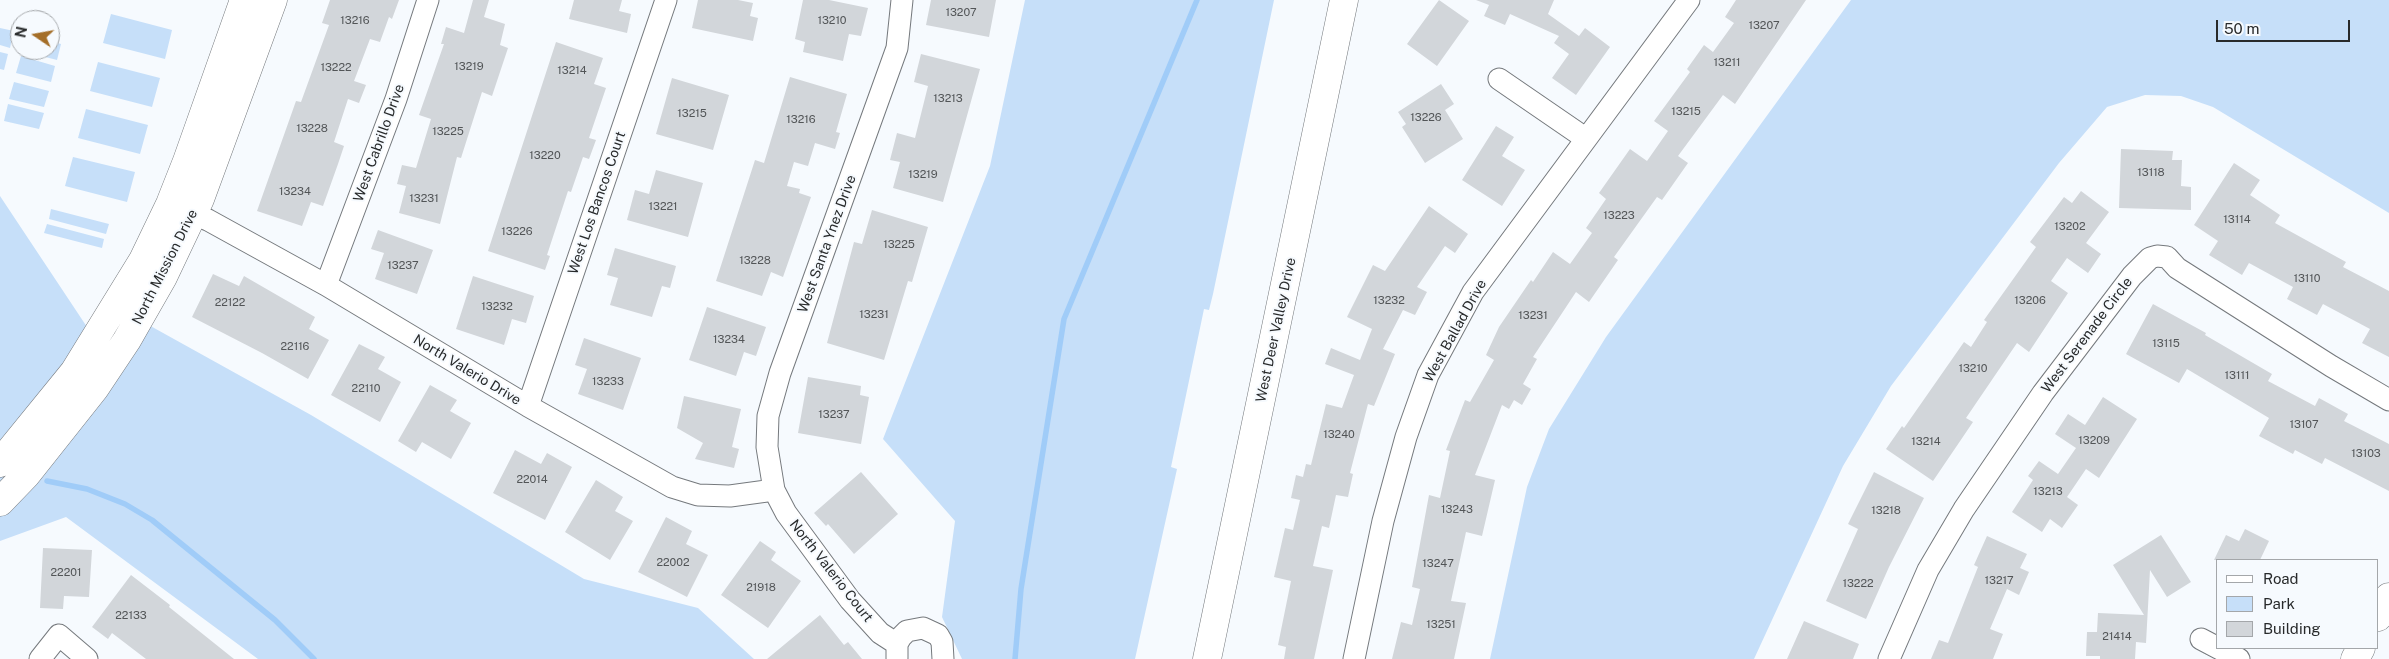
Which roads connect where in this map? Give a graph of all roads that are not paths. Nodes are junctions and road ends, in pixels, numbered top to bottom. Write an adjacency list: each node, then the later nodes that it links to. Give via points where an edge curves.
1 (244, 0): 10 (street, North Mission Drive, via 208,105)
2 (273, 0): 10 (street, North Mission Drive)
3 (428, 0): 11 (street, West Cabrillo Drive, via 396,99)
4 (666, 0): 13 (street, West Los Bancos Court)
5 (902, 0): 15 (street, West Santa Ynez Drive, via 896,48 783,363 768,416 768,447)
6 (1344, 0): 26 (street, West Deer Valley Drive)
7 (1689, 0): 9 (street, West Ballad Drive)
8 (1499, 79): 9 (street)
9 (1585, 138): 27 (street, West Ballad Drive, via 1473,292 1428,375 1406,437 1383,521)
10 (182, 209): 11 (street, North Valerio Drive); 14 (street, North Mission Drive, via 142,260 86,353 49,405); 16 (street, North Mission Drive, via 163,277 112,365 60,434)
11 (326, 285): 13 (street, North Valerio Drive)
12 (2389, 400): 28 (street, West Serenade Circle, via 2193,278 2166,257 2150,258 2132,276 2043,393 1964,508 1928,570)
13 (528, 406): 15 (street, North Valerio Drive, via 672,487 698,495 730,496)
14 (0, 463)
15 (774, 490): 22 (street, North Valerio Court, via 801,535 850,600)
16 (0, 502)
17 (2389, 597): 18 (street)
18 (2379, 615)
19 (2201, 639): 20 (street)
20 (2216, 647)
21 (2220, 649): 29 (street)
22 (897, 652): 25 (street, North Valerio Court, via 907,631 923,628 931,630 942,642)
23 (40, 659): 24 (street, via 59,635)
24 (88, 659)
25 (943, 659)
26 (1207, 659)
27 (1354, 659)
28 (1889, 659)
29 (2240, 659)

